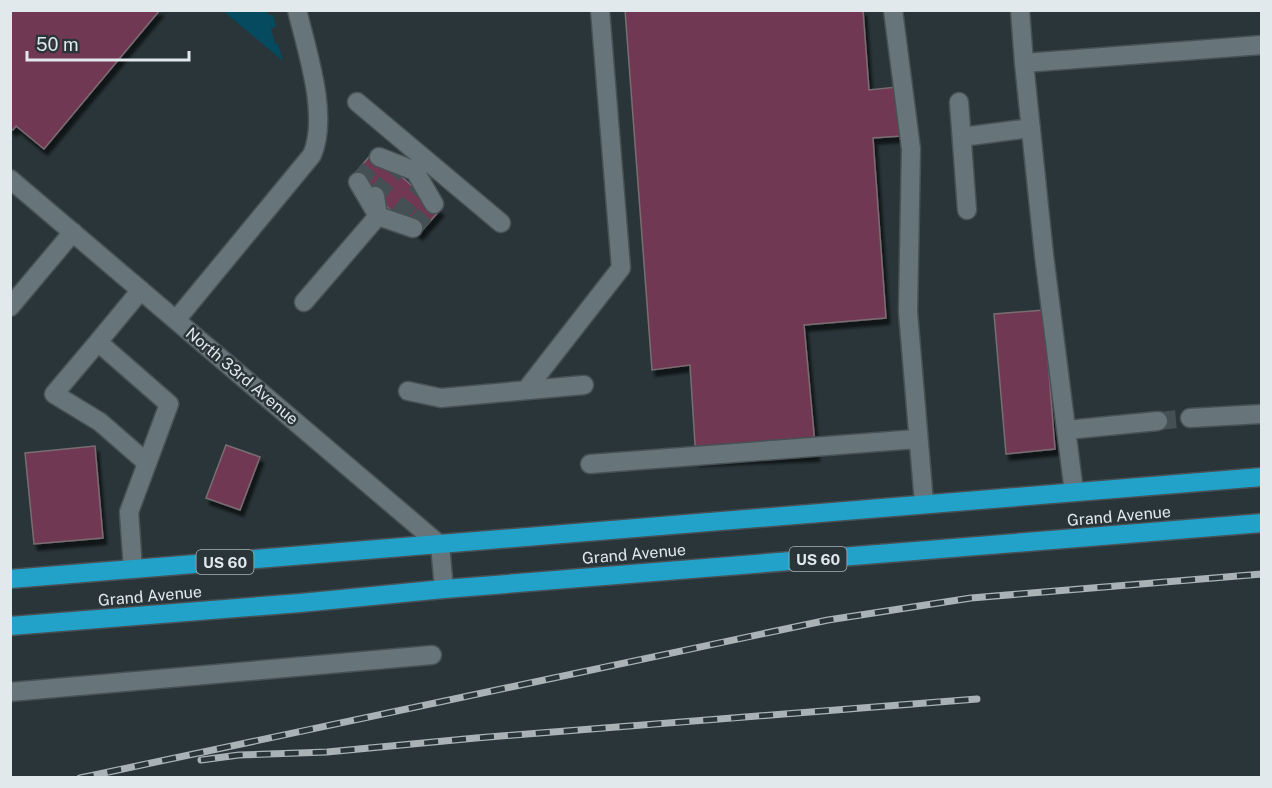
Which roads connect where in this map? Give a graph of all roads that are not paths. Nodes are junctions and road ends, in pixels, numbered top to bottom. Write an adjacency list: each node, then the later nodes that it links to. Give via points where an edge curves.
1 (297, 10): 28 (street, via 314,87 319,131 316,146)
2 (600, 10): 31 (street, via 621,268)
3 (893, 10): 37 (street, via 911,149 908,312)
4 (1020, 10): 6 (street)
5 (1262, 45): 6 (street)
6 (1024, 63): 9 (street)
7 (357, 102): 12 (street)
8 (959, 102): 10 (street)
9 (1031, 128): 10 (street); 36 (street)
10 (962, 137): 19 (street)
11 (379, 157): 12 (street)
12 (420, 165): 13 (street); 16 (street); 18 (street); 22 (street)
13 (396, 171)
14 (10, 179): 24 (street, North 33rd Avenue)
15 (358, 182): 20 (street)
16 (419, 191)
17 (375, 196): 20 (street)
18 (434, 204)
19 (967, 210)
20 (378, 216): 21 (street); 23 (street); 26 (street)
21 (398, 216)
22 (501, 223)
23 (413, 228)
24 (73, 232): 25 (street, North 33rd Avenue); 27 (street)
25 (141, 290): 28 (street, North 33rd Avenue); 29 (street)
26 (304, 302)
27 (10, 306)
28 (176, 320): 44 (street, North 33rd Avenue)
29 (98, 342): 38 (street, via 169,404); 38 (street, via 54,394 100,422)
30 (585, 385): 31 (street)
31 (526, 390): 32 (street, via 441,398)
32 (408, 391)
33 (1262, 414): 34 (street)
34 (1190, 418)
35 (1158, 421): 36 (street)
36 (1067, 430): 41 (street)
37 (917, 439): 39 (street); 42 (street)
38 (147, 463): 45 (street, via 129,512)
39 (590, 464)
40 (1262, 477): 41 (highway, Grand Avenue / US 60)
41 (1074, 492): 42 (highway, Grand Avenue / US 60)
42 (924, 504): 44 (highway, Grand Avenue / US 60)
43 (1262, 524): 47 (highway, Grand Avenue / US 60)
44 (440, 545): 45 (highway, Grand Avenue / US 60); 47 (street)
45 (133, 569): 46 (highway, Grand Avenue / US 60)
46 (10, 579)
47 (444, 589): 48 (highway, Grand Avenue / US 60)
48 (10, 626)
49 (432, 655): 50 (street)
50 (10, 692)

